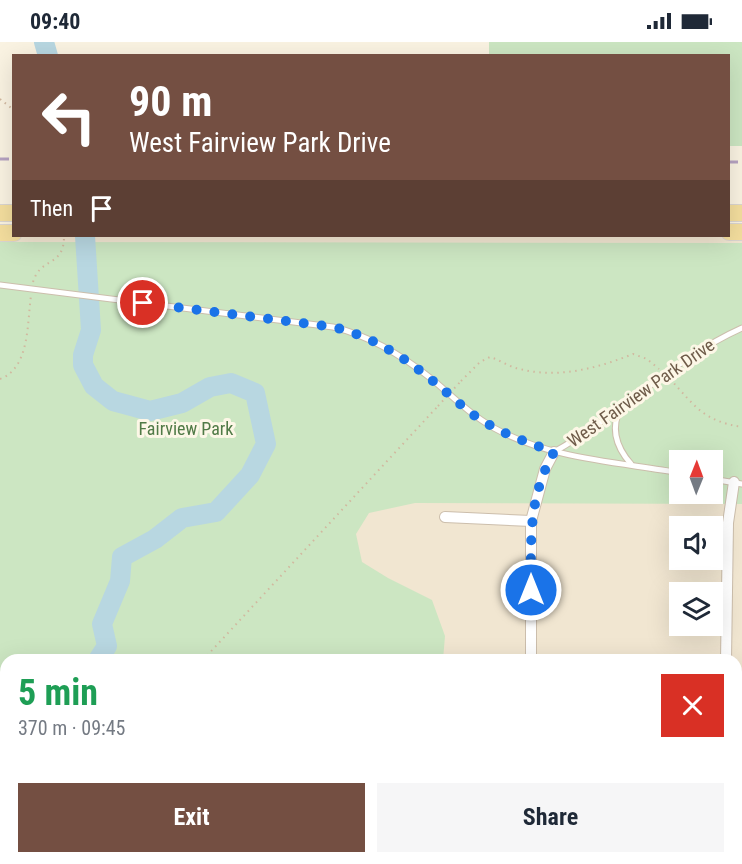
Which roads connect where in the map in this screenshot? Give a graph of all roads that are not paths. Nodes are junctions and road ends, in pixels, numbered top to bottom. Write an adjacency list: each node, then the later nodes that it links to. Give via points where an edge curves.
1 (0, 285): 4 (lane, West Fairview Park Drive, via 351,332 414,366 494,427)
2 (742, 328): 3 (lane, West Fairview Park Drive, via 697,352)
3 (622, 406): 4 (lane, West Fairview Park Drive); 5 (lane, via 616,440)
4 (554, 452): 5 (lane); 10 (street, via 545,468)
5 (631, 465): 6 (lane)
6 (669, 471)
7 (723, 481): 8 (lane)
8 (738, 483): 12 (street, via 728,523)
9 (445, 517): 10 (street)
10 (531, 521): 11 (street)
11 (531, 654)
12 (726, 654)

